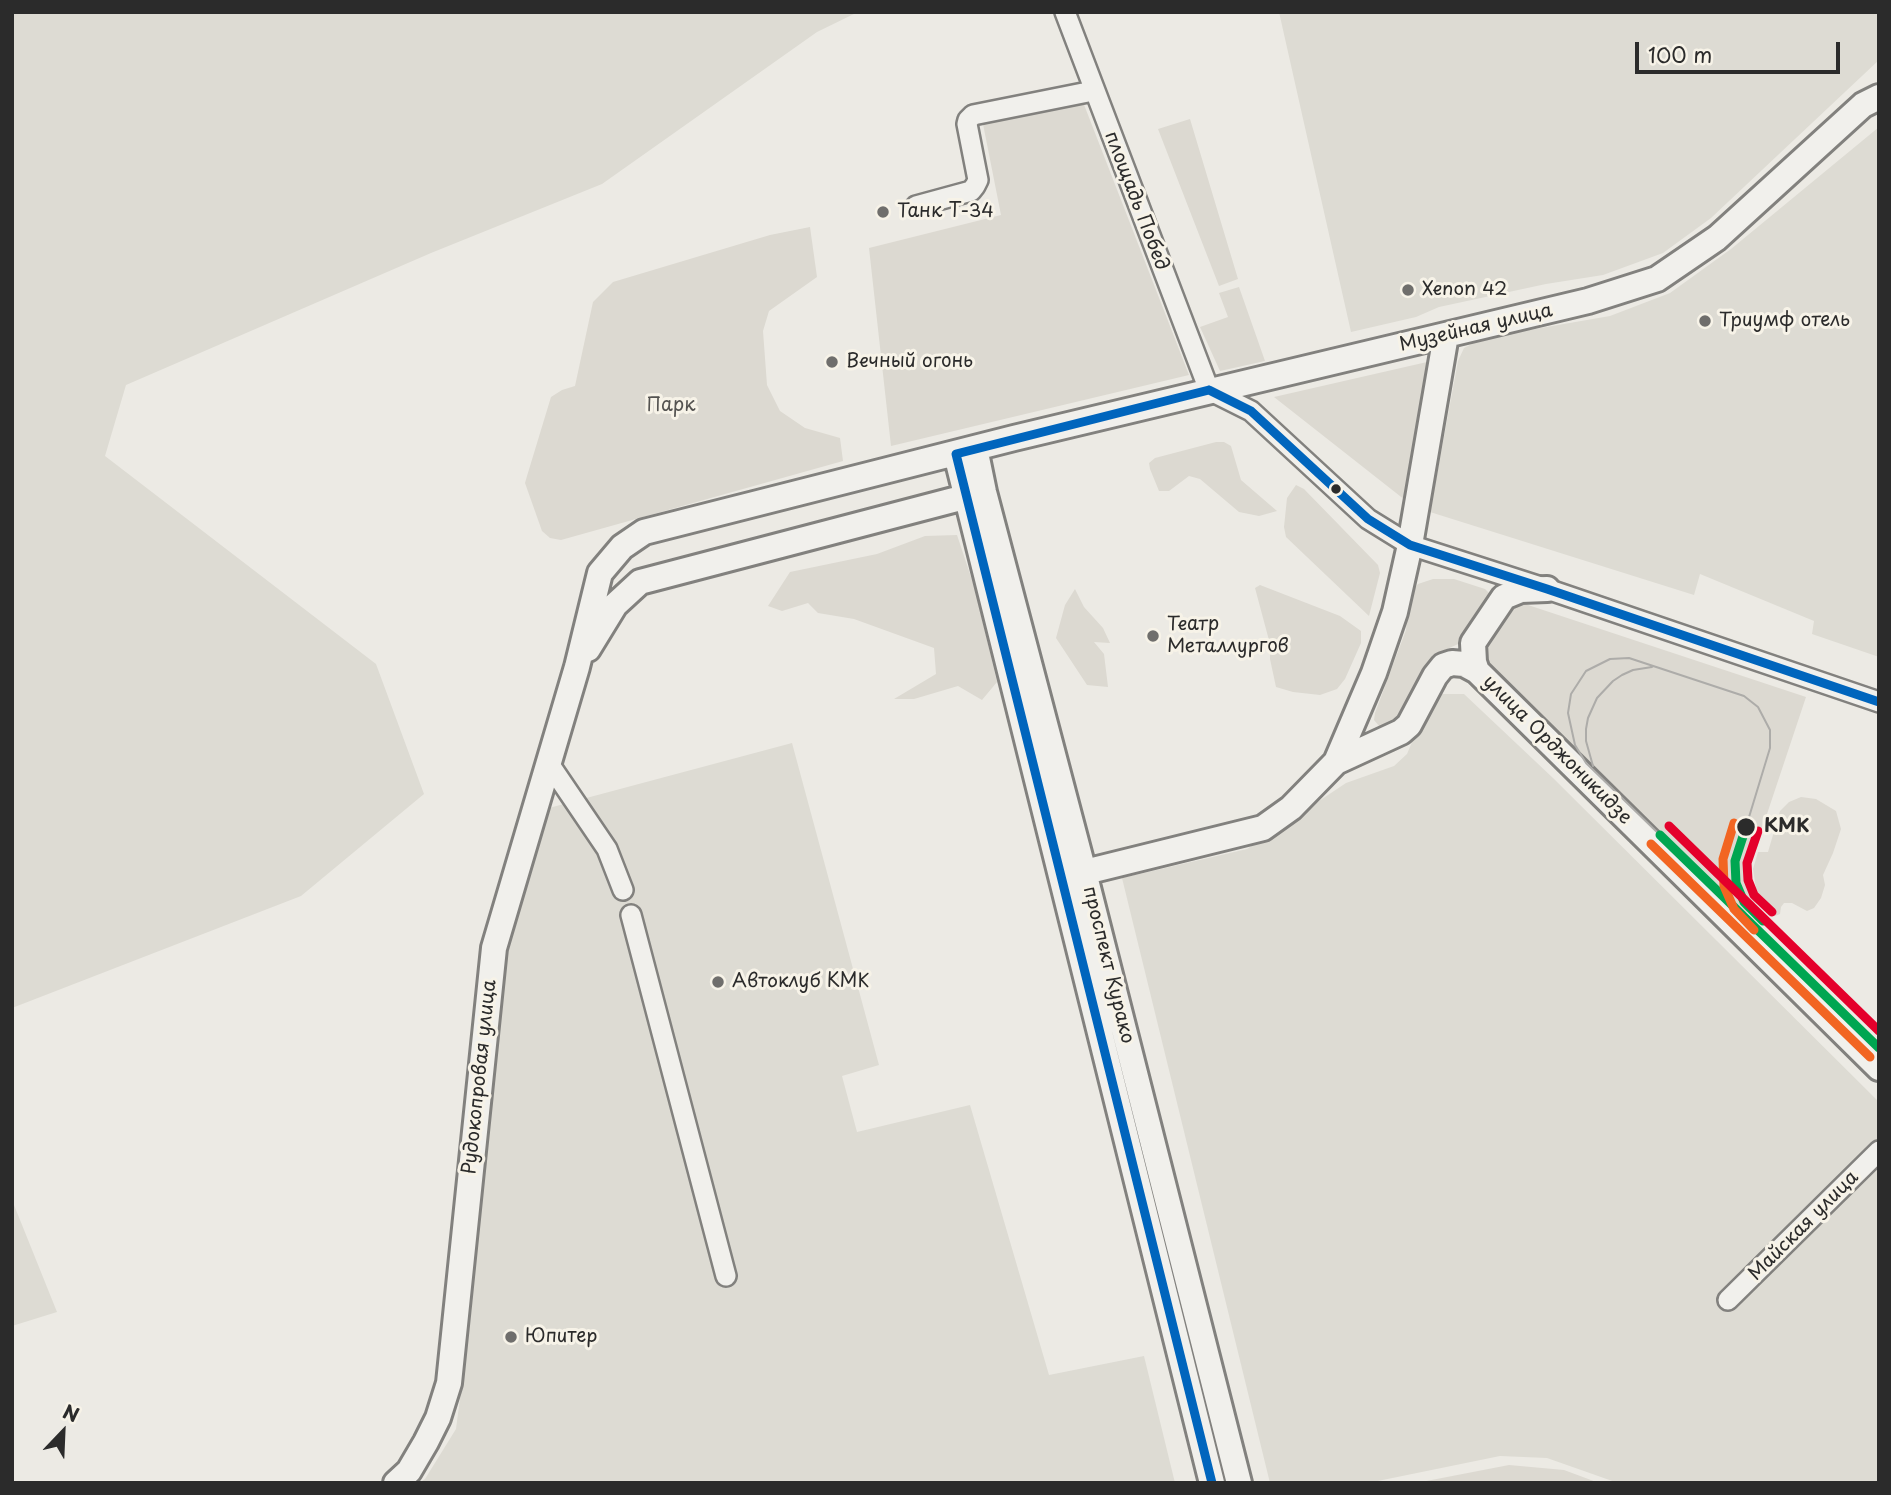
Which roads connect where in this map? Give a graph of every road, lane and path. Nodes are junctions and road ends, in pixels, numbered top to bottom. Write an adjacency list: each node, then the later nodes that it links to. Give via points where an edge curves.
1 (1065, 12): 2 (street, площадь Побед)
2 (1093, 92): 4 (street, via 973,115 967,124 978,180 975,187); 6 (street, площадь Побед)
3 (1879, 97): 5 (main road, Музейная улица, via 1863,105 1717,238 1657,279 1588,301)
4 (916, 206)
5 (1446, 335): 6 (main road, Музейная улица); 10 (main road)
6 (1209, 390): 7 (main road, Музейная улица); 10 (street, via 1251,411 1368,519)
7 (1014, 438): 8 (main road, Музейная улица); 9 (main road, via 998,454)
8 (965, 451): 9 (main road, проспект Курако); 11 (main road, Музейная улица, via 644,532)
9 (975, 494): 12 (main road); 19 (main road, проспект Курако); 20 (main road, проспект Курако)
10 (1410, 545): 13 (street); 18 (main road, via 1395,612)
11 (622, 548): 12 (main road, via 625,573); 14 (main road, Музейная улица, via 600,573)
12 (640, 582): 14 (main road, via 615,605)
13 (1547, 589): 15 (main road, улица Орджоникидзе, via 1521,590 1504,597 1473,643); 16 (street)
14 (577, 667): 17 (main road, Рудокопровая улица)
15 (1477, 671): 18 (main road, via 1464,664 1443,666 1409,725); 23 (main road, улица Орджоникидзе)
16 (1879, 702)
17 (548, 762): 21 (street, via 607,849); 27 (main road, Рудокопровая улица, via 494,948 449,1383 426,1442 410,1471)
18 (1336, 762): 19 (main road, via 1292,808 1263,828)
19 (1084, 872): 20 (main road); 29 (main road, проспект Курако)
20 (1060, 879): 28 (main road, проспект Курако)
21 (623, 890)
22 (631, 915): 25 (street)
23 (1879, 1068)
24 (1879, 1151): 26 (street, Майская улица)
25 (726, 1276)
26 (1728, 1300)
27 (396, 1483)
28 (1212, 1483)
29 (1239, 1483)

